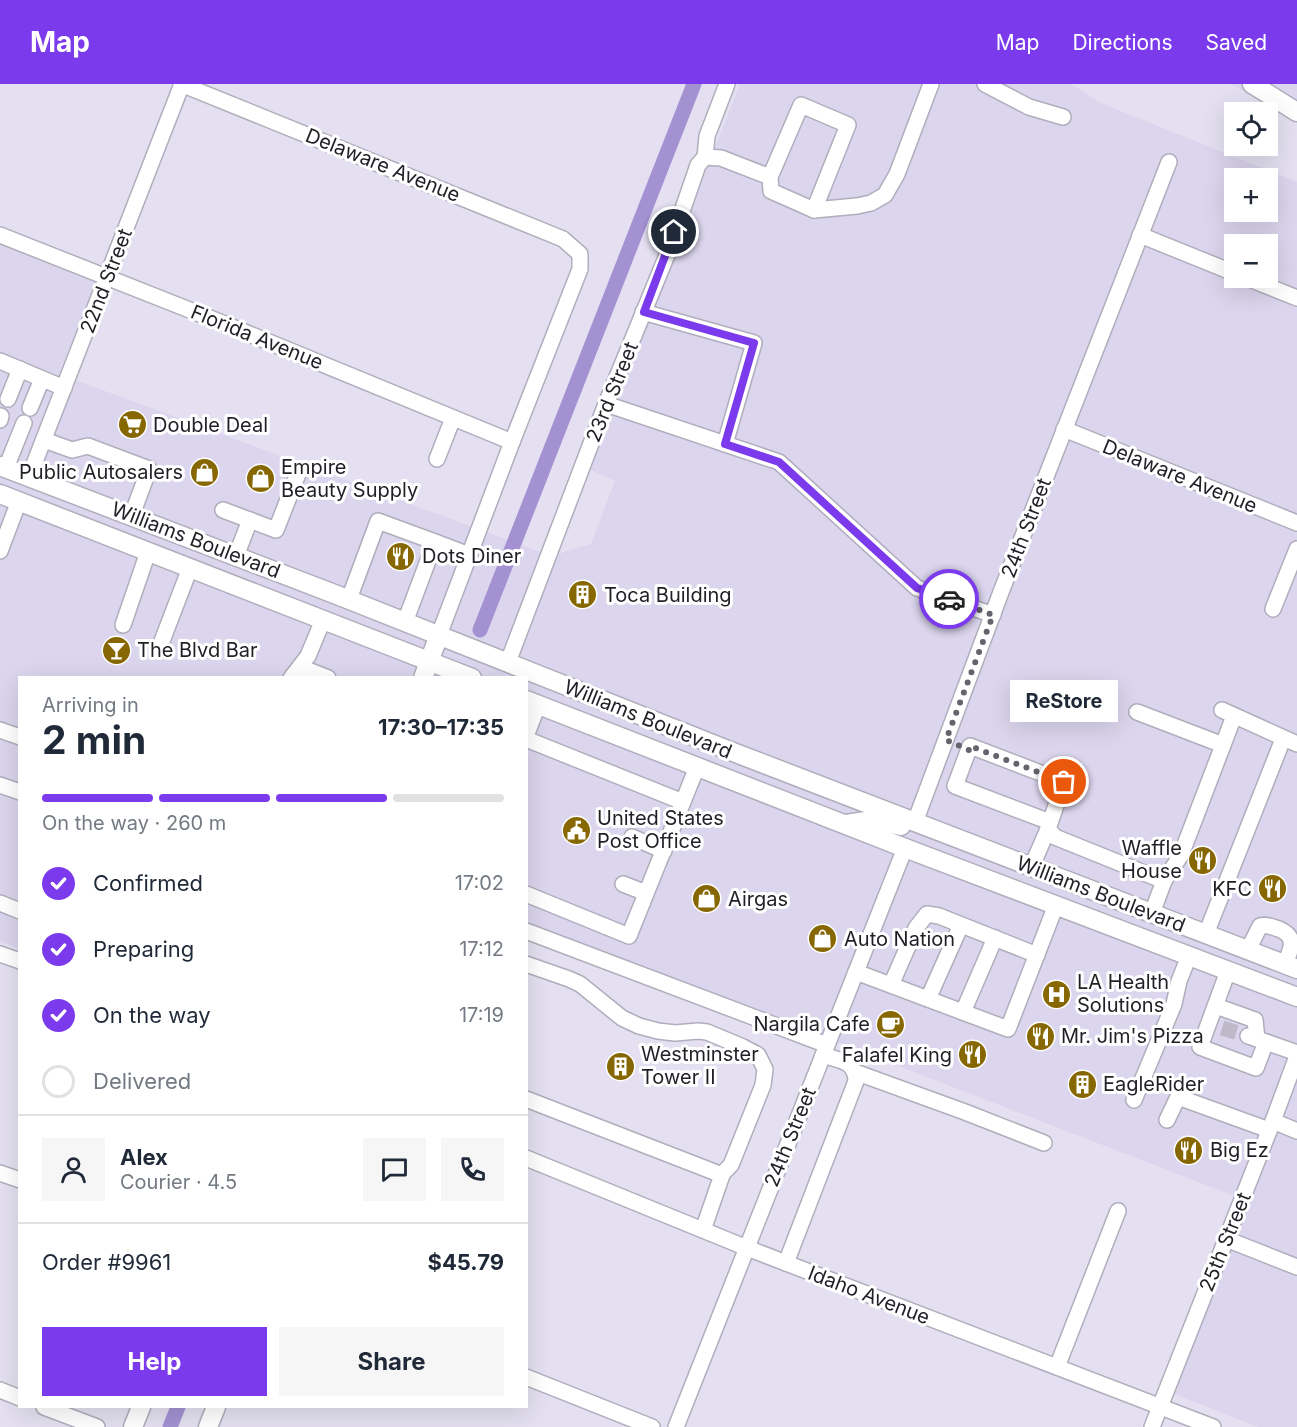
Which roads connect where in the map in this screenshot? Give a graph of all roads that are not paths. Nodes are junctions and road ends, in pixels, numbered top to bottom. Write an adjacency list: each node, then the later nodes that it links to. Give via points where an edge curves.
1 (182, 84): 15 (street, 22nd Street); 30 (street, Delaware Avenue, via 563,238 580,254 580,269)
2 (727, 84): 8 (street, 23rd Street, via 707,136)
3 (931, 84): 11 (street, via 897,174 885,195 857,206)
4 (986, 84): 7 (street, via 1029,107)
5 (1251, 84): 6 (main road)
6 (1297, 112)
7 (1063, 117)
8 (705, 157): 10 (street, via 721,158); 18 (street, 23rd Street, via 698,165)
9 (1169, 162): 13 (street, 24th Street)
10 (770, 177): 11 (street, via 771,191); 11 (street, via 801,105 848,125)
11 (814, 210)
12 (0, 235): 15 (street, Florida Avenue)
13 (1140, 235): 14 (street); 28 (street, 24th Street)
14 (1224, 269)
15 (108, 277): 22 (street, 22nd Street); 26 (street, Florida Avenue)
16 (1273, 288): 17 (street)
17 (1297, 297)
18 (644, 312): 24 (street, 23rd Street); 31 (street, via 754,343)
19 (0, 361): 20 (street)
20 (20, 369): 21 (street); 23 (street)
21 (42, 379): 22 (street); 25 (street)
22 (64, 388): 29 (street, 22nd Street)
23 (8, 399)
24 (606, 404): 31 (street); 59 (street, 23rd Street)
25 (30, 408)
26 (453, 418): 30 (street, Florida Avenue); 32 (street)
27 (24, 423): 33 (street)
28 (1064, 429): 42 (street, Delaware Avenue); 52 (street, 24th Street)
29 (44, 440): 35 (street, 22nd Street); 40 (street, via 72,450 88,446 149,469)
30 (512, 442): 47 (street)
31 (725, 444): 52 (street, via 779,462 917,588)
32 (437, 459)
33 (3, 467): 35 (main road, Williams Boulevard)
34 (298, 474): 41 (street, via 276,530)
35 (29, 477): 36 (main road, via 21,485); 40 (main road, Williams Boulevard)
36 (0, 488)
37 (0, 494): 38 (main road, Williams Boulevard)
38 (19, 501): 45 (street); 46 (main road, Williams Boulevard)
39 (223, 510): 41 (street)
40 (132, 515): 48 (main road, Williams Boulevard)
41 (250, 520): 48 (street)
42 (1297, 523)
43 (435, 542): 47 (street); 50 (street, via 378,521); 54 (street)
44 (1297, 549): 51 (street)
45 (0, 551)
46 (148, 552): 49 (main road, Williams Boulevard); 55 (street)
47 (469, 555): 56 (street)
48 (236, 556): 50 (main road, Williams Boulevard)
49 (190, 568): 53 (main road, Williams Boulevard); 57 (street)
50 (349, 599): 54 (main road, Williams Boulevard)
51 (1273, 609)
52 (993, 615): 71 (street, 24th Street)
53 (323, 620): 58 (main road, Williams Boulevard); 60 (street, via 314,645)
54 (405, 622): 56 (main road, Williams Boulevard)
55 (123, 626)
56 (439, 635): 58 (main road); 59 (main road, Williams Boulevard)
57 (162, 641)
58 (426, 670): 62 (main road, Williams Boulevard)
59 (505, 670): 63 (main road, Williams Boulevard)
60 (296, 673): 61 (street)
61 (315, 676)
62 (460, 676)
63 (522, 676)
64 (528, 678): 79 (main road, Williams Boulevard)
65 (532, 702): 67 (street); 75 (main road, Williams Boulevard)
66 (1137, 712): 73 (street)
67 (528, 726)
68 (0, 729): 69 (street)
69 (18, 736)
70 (528, 739): 78 (street)
71 (946, 740): 74 (street); 79 (street, 24th Street)
72 (1290, 741): 73 (street, via 1228,713); 97 (street)
73 (1223, 745): 87 (street, via 1181,855)
74 (969, 750): 81 (street, via 955,786); 81 (street, via 970,746 1064,782)
75 (697, 767): 78 (street); 80 (main road, Williams Boulevard)
76 (0, 786): 77 (street)
77 (18, 791)
78 (683, 802): 84 (street)
79 (915, 822): 80 (main road, via 900,827 873,820); 85 (main road, Williams Boulevard)
80 (844, 824): 83 (main road, Williams Boulevard)
81 (1049, 825): 86 (street); 87 (street, via 1054,837)
82 (632, 837): 84 (street)
83 (905, 848): 85 (main road, via 931,839 974,854); 92 (main road, Williams Boulevard); 108 (street, 24th Street)
84 (664, 851): 89 (street)
85 (989, 851): 86 (main road, Williams Boulevard)
86 (1031, 868): 94 (main road, Williams Boulevard)
87 (1164, 881): 94 (street)
88 (623, 884): 89 (street)
89 (646, 893): 90 (street, via 629,936)
90 (528, 895)
91 (0, 903): 93 (street)
92 (1056, 905): 102 (street); 103 (main road, Williams Boulevard)
93 (18, 909)
94 (1152, 913): 97 (main road, Williams Boulevard)
95 (961, 925): 99 (street); 109 (street, via 927,914 916,928); 111 (street)
96 (528, 932): 115 (street)
97 (1206, 934): 100 (main road, Williams Boulevard)
98 (1295, 937): 100 (street, via 1260,926); 106 (street)
99 (995, 938): 102 (street); 113 (street)
100 (1248, 950): 106 (main road, Williams Boulevard)
101 (0, 954): 104 (street)
102 (1037, 955): 113 (street, via 1008,1029)
103 (1189, 956): 107 (main road, Williams Boulevard); 119 (street, via 1174,1004)
104 (18, 960)
105 (528, 965): 126 (street, via 575,981 622,1018 639,1026 675,1033 707,1032 758,1054 765,1069 763,1084 730,1165)
106 (1291, 967)
107 (1228, 971): 110 (main road, Williams Boulevard); 112 (street)
108 (856, 972): 109 (street); 115 (street, 24th Street)
109 (891, 985): 111 (street)
110 (1297, 997)
111 (928, 999): 113 (street)
112 (1216, 1006): 114 (street, via 1255,1020); 114 (street, via 1216,1025 1200,1047 1256,1068)
113 (963, 1012)
114 (1257, 1039): 116 (street)
115 (825, 1050): 117 (street, via 850,1064); 131 (street, 24th Street)
116 (1297, 1054): 121 (street, 25th Street)
117 (855, 1072): 123 (street); 132 (street, via 856,1081)
118 (528, 1100): 126 (street)
119 (1134, 1100)
120 (1167, 1120): 121 (street, via 1178,1097)
121 (1271, 1126): 122 (street); 130 (street, 25th Street)
122 (1297, 1131)
123 (1044, 1143)
124 (528, 1159): 129 (street, Idaho Avenue)
125 (0, 1173): 127 (street)
126 (721, 1175): 129 (street)
127 (18, 1179)
128 (1118, 1211): 134 (street)
129 (703, 1230): 131 (street, Idaho Avenue)
130 (1226, 1239): 133 (street); 138 (street, 25th Street)
131 (747, 1248): 132 (street, Idaho Avenue); 146 (street, 24th Street)
132 (786, 1263): 134 (street, Idaho Avenue)
133 (1297, 1267)
134 (1057, 1367): 138 (street, Idaho Avenue)
135 (528, 1378): 145 (street)
136 (0, 1390): 137 (street)
137 (18, 1397)
138 (1160, 1407): 147 (street, 25th Street); 148 (street, Idaho Avenue)
139 (47, 1408): 142 (street)
140 (141, 1408): 143 (main road)
141 (216, 1408): 144 (main road)
142 (97, 1427)
143 (133, 1427)
144 (208, 1427)
145 (652, 1427)
146 (676, 1427)
147 (1152, 1427)
148 (1213, 1427)

